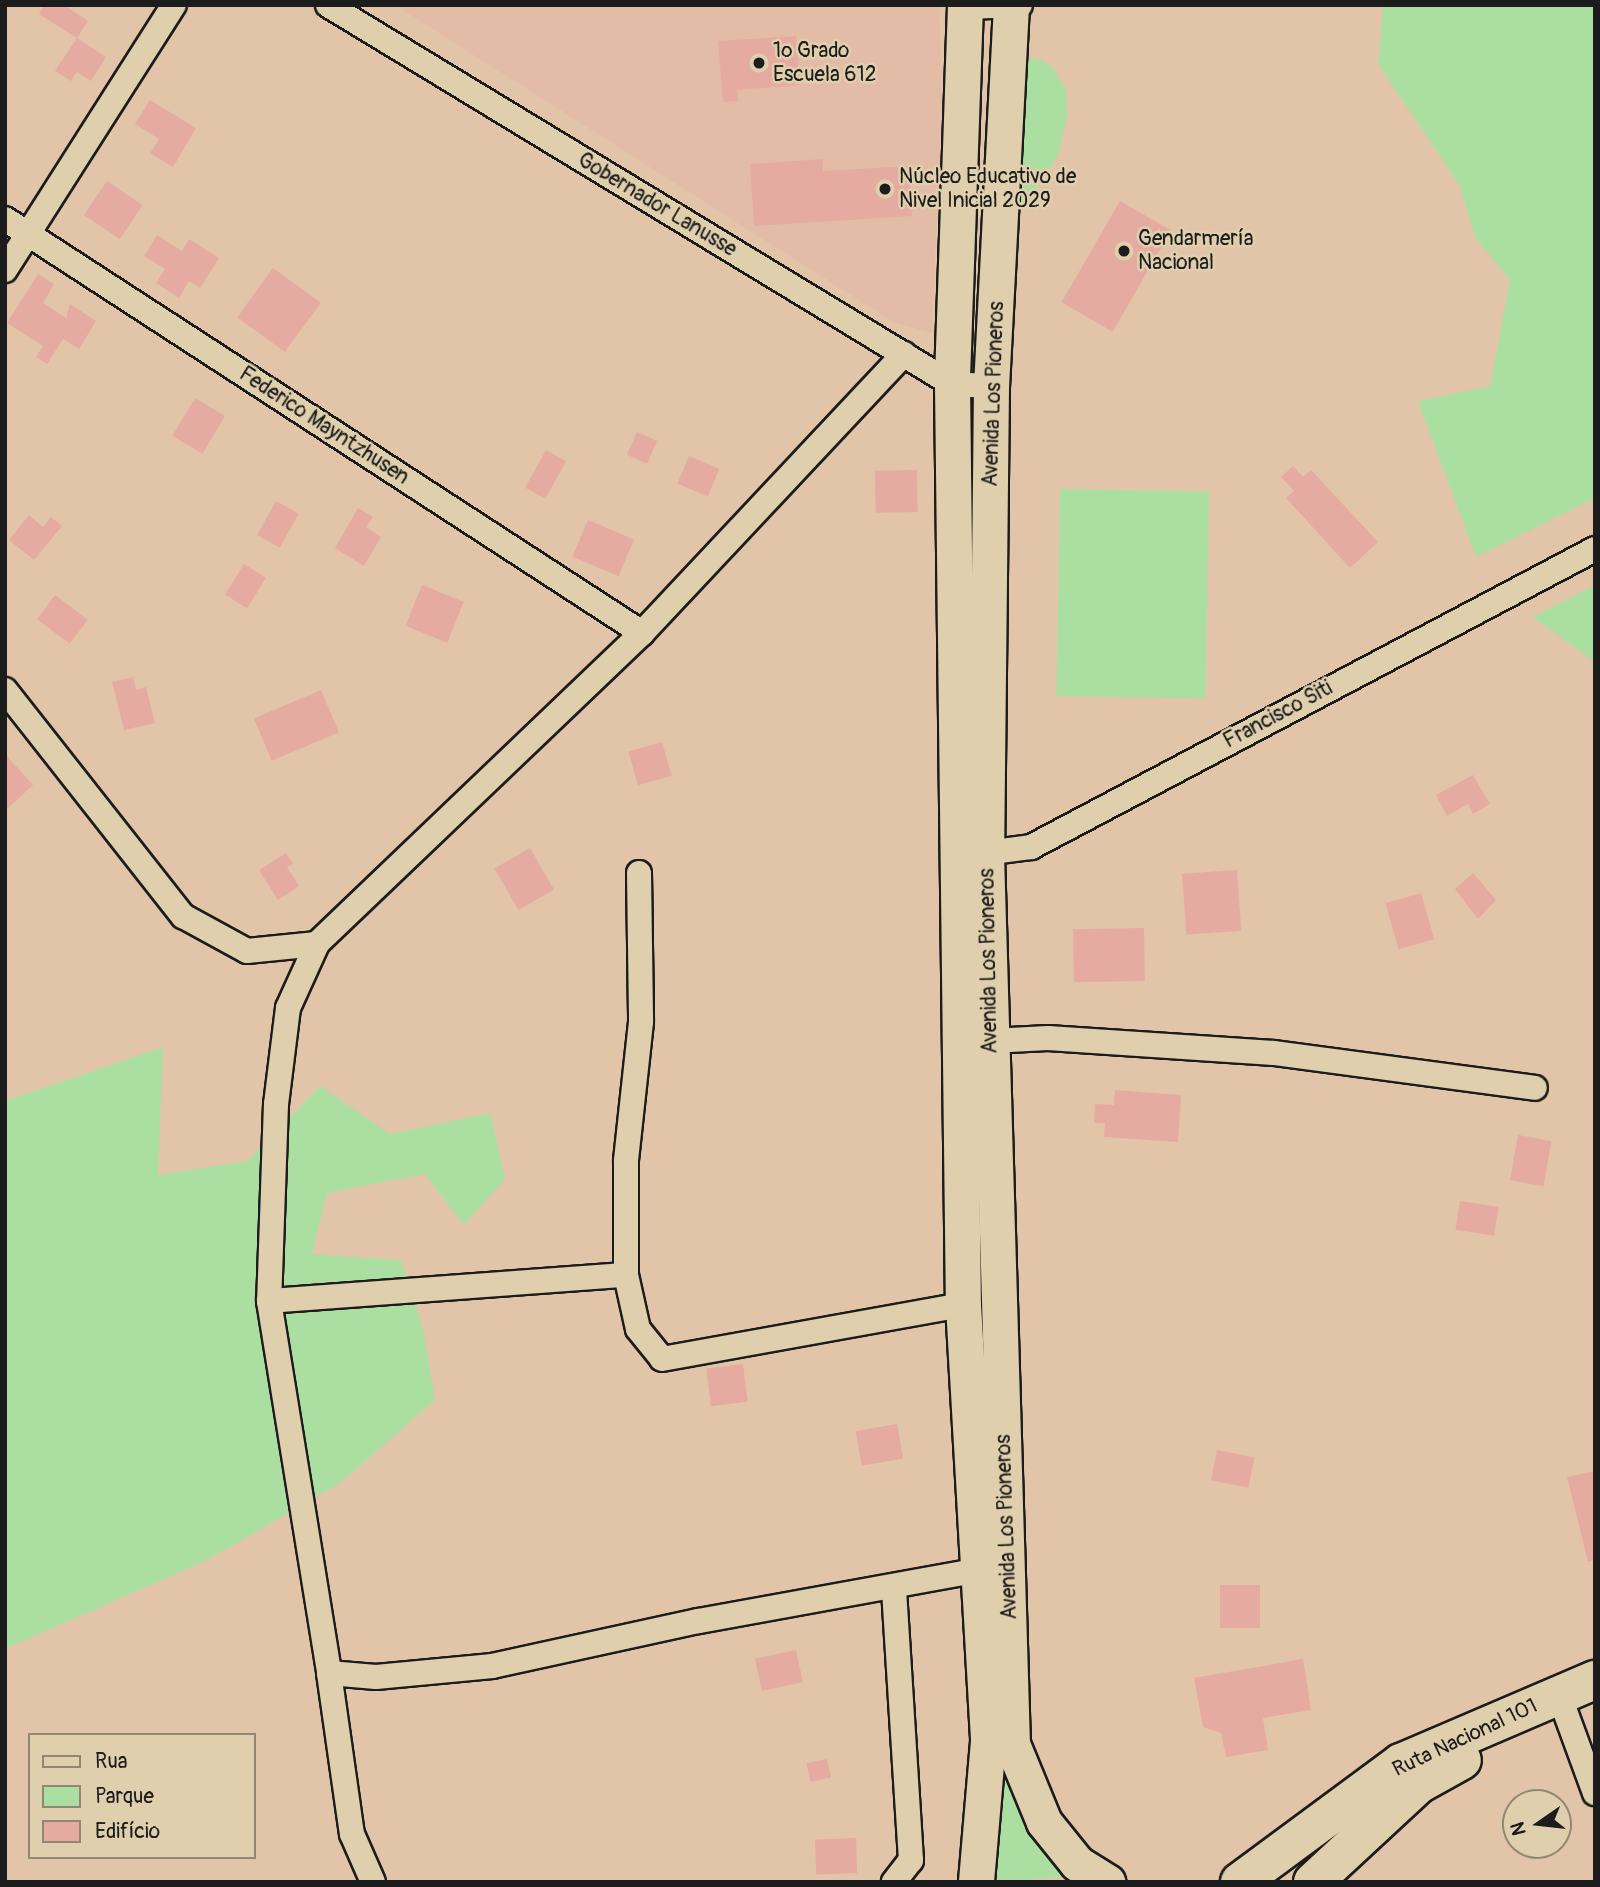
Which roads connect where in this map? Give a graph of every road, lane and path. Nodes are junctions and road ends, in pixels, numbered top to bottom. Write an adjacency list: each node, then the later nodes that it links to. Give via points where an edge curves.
1 (174, 5): 6 (street)
2 (328, 5): 8 (street, Gobernador Lanusse)
3 (965, 6): 4 (street); 9 (main road, Avenida Los Pioneros)
4 (1014, 7): 10 (main road, Avenida Los Pioneros)
5 (5, 219): 6 (street, Federico Mayntzhusen)
6 (27, 233): 7 (street); 12 (street, Federico Mayntzhusen)
7 (5, 270)
8 (904, 354): 9 (street, Gobernador Lanusse); 12 (street)
9 (951, 384): 10 (street, Gobernador Lanusse); 14 (main road, Avenida Los Pioneros)
10 (991, 386): 14 (main road, Avenida Los Pioneros)
11 (1595, 549): 14 (street, Francisco Siti, via 1031,847)
12 (642, 633): 16 (street)
13 (5, 690): 16 (street, via 183,916 247,951)
14 (971, 855): 17 (main road, Avenida Los Pioneros); 21 (main road, Avenida Los Pioneros)
15 (639, 873): 19 (street, via 641,1022 626,1161)
16 (317, 944): 20 (street, via 288,1008 276,1104)
17 (990, 1041): 18 (street, via 1048,1038 1274,1053); 22 (main road, Avenida Los Pioneros)
18 (1535, 1088)
19 (626, 1275): 20 (street); 21 (street, via 638,1329 662,1359)
20 (269, 1301): 24 (street)
21 (963, 1305): 22 (main road, Avenida Los Pioneros)
22 (992, 1568): 23 (street); 30 (main road, Avenida Los Pioneros, via 988,1741); 31 (main road, Avenida Los Pioneros, via 1012,1744 1044,1822 1077,1863)
23 (894, 1590): 24 (street, via 699,1621 492,1666 376,1677); 29 (street, via 911,1860)
24 (329, 1673): 28 (street, via 352,1834)
25 (1595, 1682): 26 (main road, Ruta Nacional 101); 32 (main road, Ruta Nacional 101, via 1401,1763)
26 (1562, 1703): 27 (street); 33 (main road, Ruta Nacional 101, via 1419,1784)
27 (1595, 1794)
28 (373, 1882)
29 (894, 1882)
30 (976, 1882)
31 (1107, 1882)
32 (1240, 1882)
33 (1313, 1882)

